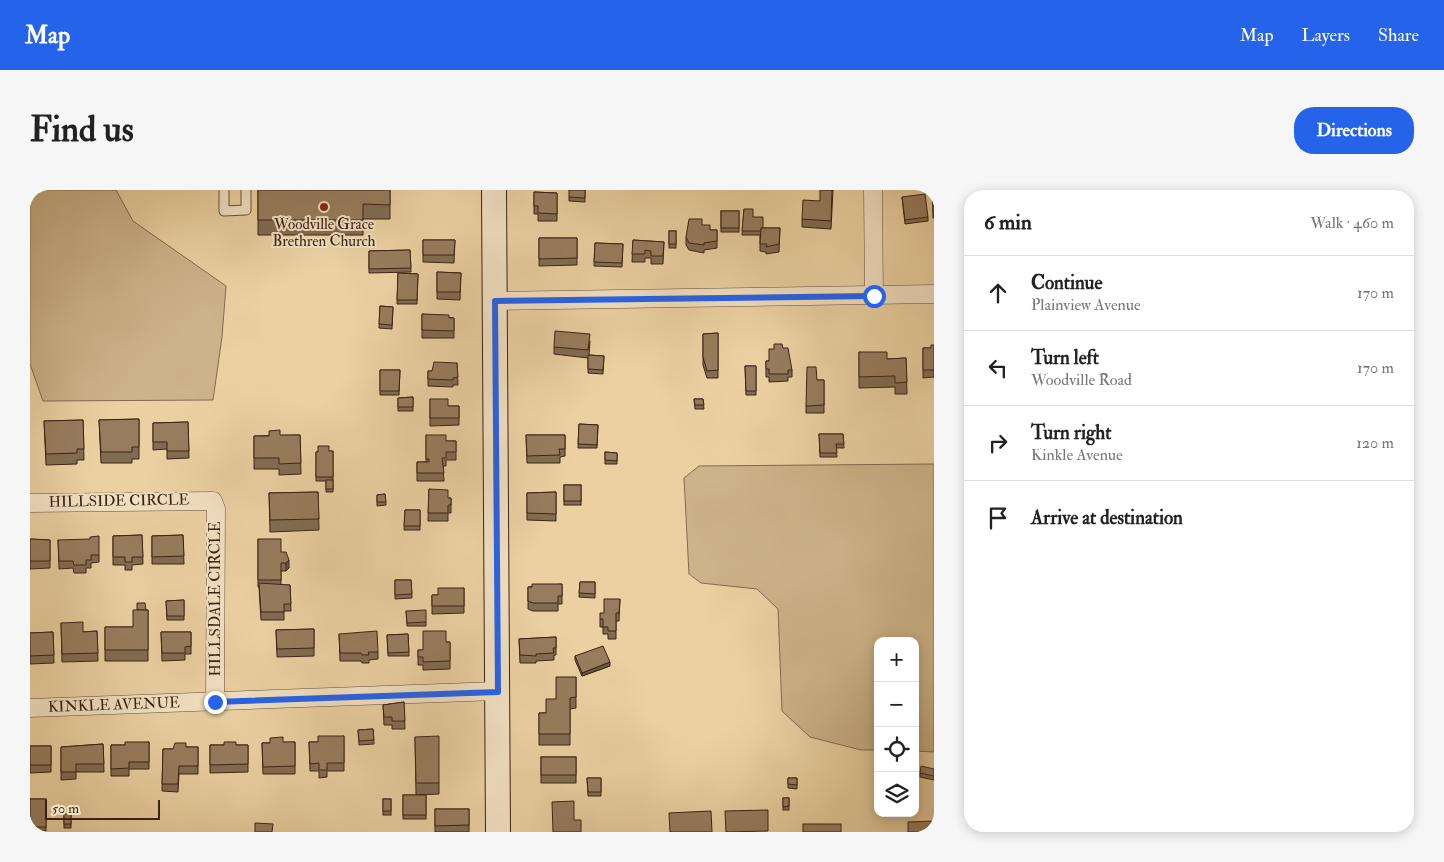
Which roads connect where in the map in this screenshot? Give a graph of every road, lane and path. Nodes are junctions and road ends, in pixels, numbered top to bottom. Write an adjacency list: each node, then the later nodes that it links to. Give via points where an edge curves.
1 (224, 190): 2 (lane, via 224,211 246,210)
2 (246, 190)
3 (494, 190): 7 (street)
4 (873, 190): 6 (street)
5 (934, 294): 6 (street)
6 (874, 296): 7 (street)
7 (495, 301): 10 (street)
8 (209, 500): 9 (street, HILLSIDE CIRCLE); 11 (street, HILLSDALE CIRCLE, via 213,501 216,509)
9 (30, 503)
10 (498, 692): 11 (street, KINKLE AVENUE); 13 (street)
11 (215, 702): 12 (street, KINKLE AVENUE)
12 (30, 708)
13 (498, 832)

